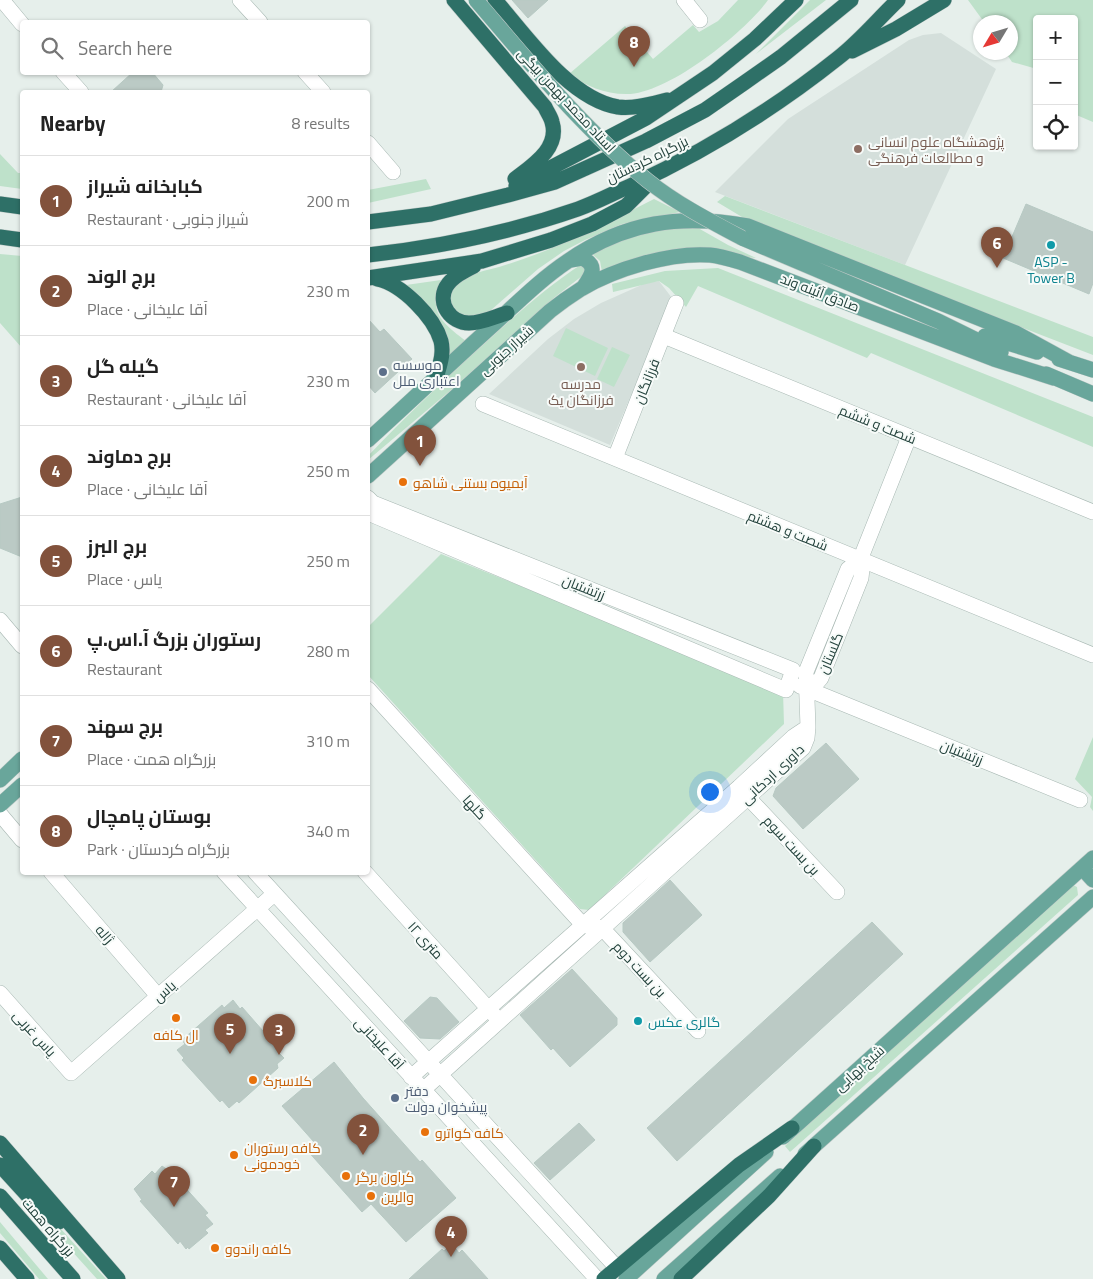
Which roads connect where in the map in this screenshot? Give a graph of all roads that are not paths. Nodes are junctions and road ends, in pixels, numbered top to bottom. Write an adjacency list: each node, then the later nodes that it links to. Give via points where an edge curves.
1 (2, 0): 14 (street)
2 (240, 0): 12 (street)
3 (454, 0): 23 (highway)
4 (476, 0): 31 (main road, استاد محمد بهمن بیگی, bridge, via 545,80 649,182 703,218)
5 (495, 0): 19 (highway)
6 (684, 0): 13 (street)
7 (780, 0): 15 (highway)
8 (796, 0): 15 (highway)
9 (851, 0): 27 (highway, بزرگراه کردستان, via 781,57 705,110 555,182)
10 (898, 0): 16 (highway, بزرگراه کردستان)
11 (944, 0): 16 (highway)
12 (258, 20)
13 (700, 20)
14 (20, 22)
15 (754, 39): 22 (highway)
16 (840, 57): 26 (highway, بزرگراه کردستان, via 752,120)
17 (67, 75): 20 (street)
18 (308, 75): 21 (street)
19 (574, 86): 22 (highway, via 617,107 637,107); 23 (highway, via 575,94 566,106 558,109)
20 (79, 90)
21 (321, 90)
22 (678, 97): 27 (highway, via 646,118)
23 (545, 107): 27 (highway, via 552,122 549,148)
24 (370, 145): 25 (street)
25 (393, 172)
26 (658, 174): 34 (highway, بزرگراه کردستان, via 579,209 504,232); 35 (highway, via 626,206 592,224)
27 (487, 201): 30 (highway, بزرگراه کردستان, via 432,214)
28 (0, 204): 29 (highway)
29 (20, 206)
30 (370, 222)
31 (745, 232): 36 (main road, شیراز جنوبی, via 722,222 690,220 651,225 617,235); 42 (main road, صادق آئینه وند); 44 (main road, صادق آئینه وند, via 1016,333)
32 (0, 236): 33 (highway)
33 (20, 240)
34 (370, 255)
35 (482, 261): 37 (highway); 41 (highway, via 455,276 446,287 444,305 456,321 468,323)
36 (567, 262): 39 (main road, via 582,258 588,260 592,267 593,273); 41 (main road, شیراز جنوبی)
37 (370, 278)
38 (370, 278): 46 (highway, via 396,286 415,302 436,328 442,355)
39 (582, 289): 47 (main road, صادق آئینه وند, via 616,273 660,260 717,256 755,267 994,359); 53 (main road, شیراز جنوبی, via 550,310)
40 (676, 303): 43 (street, فرزانگان)
41 (506, 313): 46 (main road, شیراز جنوبی)
42 (938, 321): 44 (main road, صادق آئینه وند); 47 (main road, صادق آئینه وند)
43 (664, 336): 50 (street, شصت و ششم); 52 (street, فرزانگان)
44 (1068, 362): 45 (main road, صادق آئینه وند)
45 (1093, 370)
46 (437, 375): 51 (main road, شیراز جنوبی)
47 (1054, 378): 48 (main road, صادق آئینه وند)
48 (1093, 394)
49 (483, 404): 52 (street, شصت و هشتم)
50 (909, 437): 55 (street, شصت و ششم); 57 (street, گلستان)
51 (370, 438)
52 (615, 458): 57 (street, شصت و هشتم)
53 (370, 474)
54 (370, 500): 61 (street, زرتشتیان, via 793,670)
55 (1093, 512)
56 (370, 514): 61 (street, زرتشتیان, via 786,690)
57 (860, 560): 60 (street, شصت و هشتم); 62 (street, گلستان, via 861,578 821,678)
58 (0, 620): 59 (street)
59 (20, 644)
60 (1093, 655)
61 (789, 681): 62 (street, زرتشتیان)
62 (808, 690): 67 (street, داوری اردکانی, via 808,727 803,748); 68 (street, زرتشتیان)
63 (370, 691): 82 (street, گلها)
64 (20, 761): 65 (main road)
65 (0, 780)
66 (20, 787): 69 (main road)
67 (743, 792): 78 (street, بن بست سوم); 82 (street, داوری اردکانی); 83 (street, داوری اردکانی)
68 (1080, 800)
69 (0, 805)
70 (0, 814): 71 (street)
71 (20, 838)
72 (1087, 863): 77 (main road); 94 (main road, شیخ بهایی)
73 (54, 875): 85 (street, ژاله)
74 (227, 875): 81 (street, آقا علیخانی)
75 (258, 875): 79 (street, آقا علیخانی)
76 (367, 875): 86 (street, ۱۲ متری)
77 (1093, 880)
78 (837, 892)
79 (274, 894): 81 (street, یاس); 89 (street, آقا علیخانی)
80 (1093, 897): 96 (main road, شیخ بهایی)
81 (257, 910): 85 (street, یاس); 92 (street, آقا علیخانی)
82 (583, 926): 83 (street); 86 (street, داوری اردکانی)
83 (602, 928): 87 (street, داوری اردکانی); 88 (street, بن بست دوم)
84 (0, 993): 90 (street, یاس غربی)
85 (158, 996): 90 (street, یاس)
86 (488, 1008): 87 (street, ۱۲ متری); 89 (street, داوری اردکانی)
87 (499, 1020): 91 (street, داوری اردکانی)
88 (698, 1031)
89 (428, 1062): 91 (street, آقا علیخانی); 92 (street, داوری اردکانی)
90 (71, 1073)
91 (440, 1074): 93 (street, داوری اردکانی); 98 (street, آقا علیخانی)
92 (411, 1077): 93 (street, آقا علیخانی)
93 (423, 1090): 100 (street, آقا علیخانی)
94 (792, 1128): 103 (highway, via 739,1165); 103 (main road, شیخ بهایی, via 645,1262)
95 (0, 1143): 102 (highway)
96 (814, 1146): 109 (main road, شیخ بهایی); 110 (highway, via 769,1196)
97 (0, 1165): 102 (highway, via 30,1198)
98 (547, 1192): 100 (street); 103 (street, آقا علیخانی)
99 (0, 1196): 105 (highway, بزرگراه همت)
100 (530, 1206): 107 (street, آقا علیخانی)
101 (0, 1248): 104 (highway)
102 (93, 1251): 106 (highway)
103 (621, 1274): 108 (highway)
104 (27, 1279)
105 (73, 1279)
106 (118, 1279)
107 (597, 1279)
108 (604, 1279)
109 (664, 1279)
110 (680, 1279)

